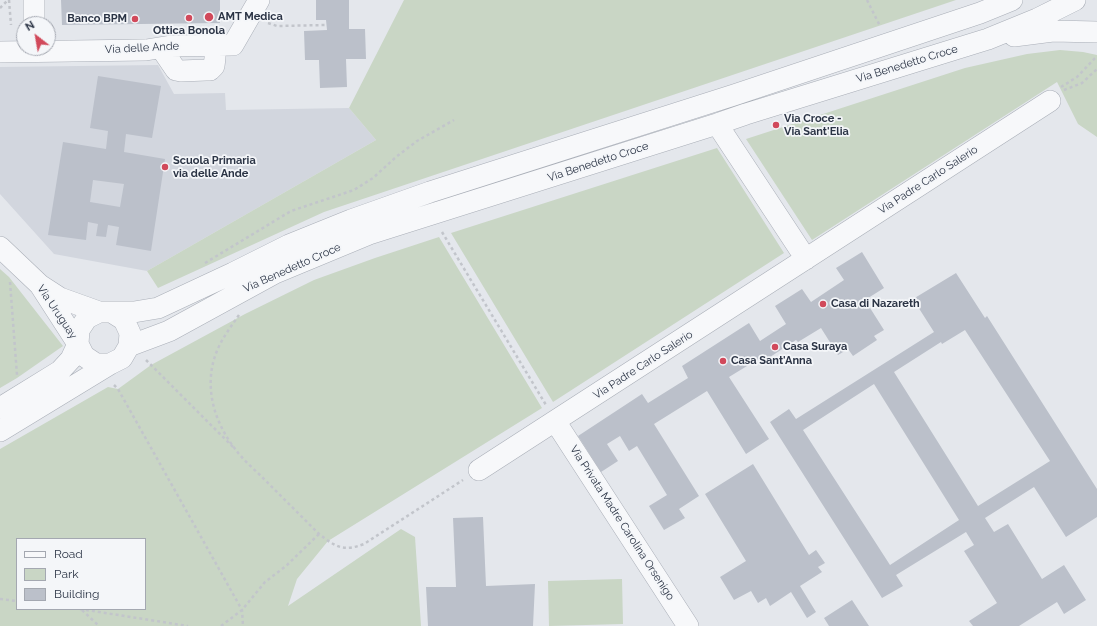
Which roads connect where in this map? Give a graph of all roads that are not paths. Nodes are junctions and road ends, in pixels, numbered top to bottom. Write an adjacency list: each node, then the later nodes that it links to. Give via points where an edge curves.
1 (34, 0): 5 (street)
2 (259, 0): 8 (street, Via delle Ande, via 234,44 146,50)
3 (1012, 0): 16 (street, Via Benedetto Croce, via 734,95 430,192 351,220 289,245 158,308 134,312)
4 (1075, 0): 7 (street, Via Benedetto Croce)
5 (34, 16)
6 (1097, 32): 7 (street, via 1053,31)
7 (988, 40): 12 (street, Via Benedetto Croce)
8 (56, 50)
9 (16, 51): 10 (street, Via delle Ande)
10 (0, 52)
11 (1055, 97): 14 (street, Via Padre Carlo Salerio)
12 (717, 124): 14 (street); 18 (street, Via Benedetto Croce, via 369,234 275,273 169,331)
13 (0, 247): 15 (street, Via Uruguay)
14 (806, 259): 21 (street, Via Padre Carlo Salerio)
15 (40, 285): 16 (street, via 60,298); 17 (street, Via Uruguay)
16 (106, 312): 17 (street, via 87,318 79,330); 18 (street, via 124,320 130,333)
17 (78, 344): 19 (street, via 84,356); 20 (street, via 71,359 60,371)
18 (130, 346): 19 (street)
19 (109, 372): 22 (street)
20 (0, 408)
21 (551, 414): 23 (street, Via Padre Carlo Salerio); 24 (street, Via Privata Madre Carolina Orsenigo)
22 (0, 431)
23 (479, 470)
24 (688, 626)

